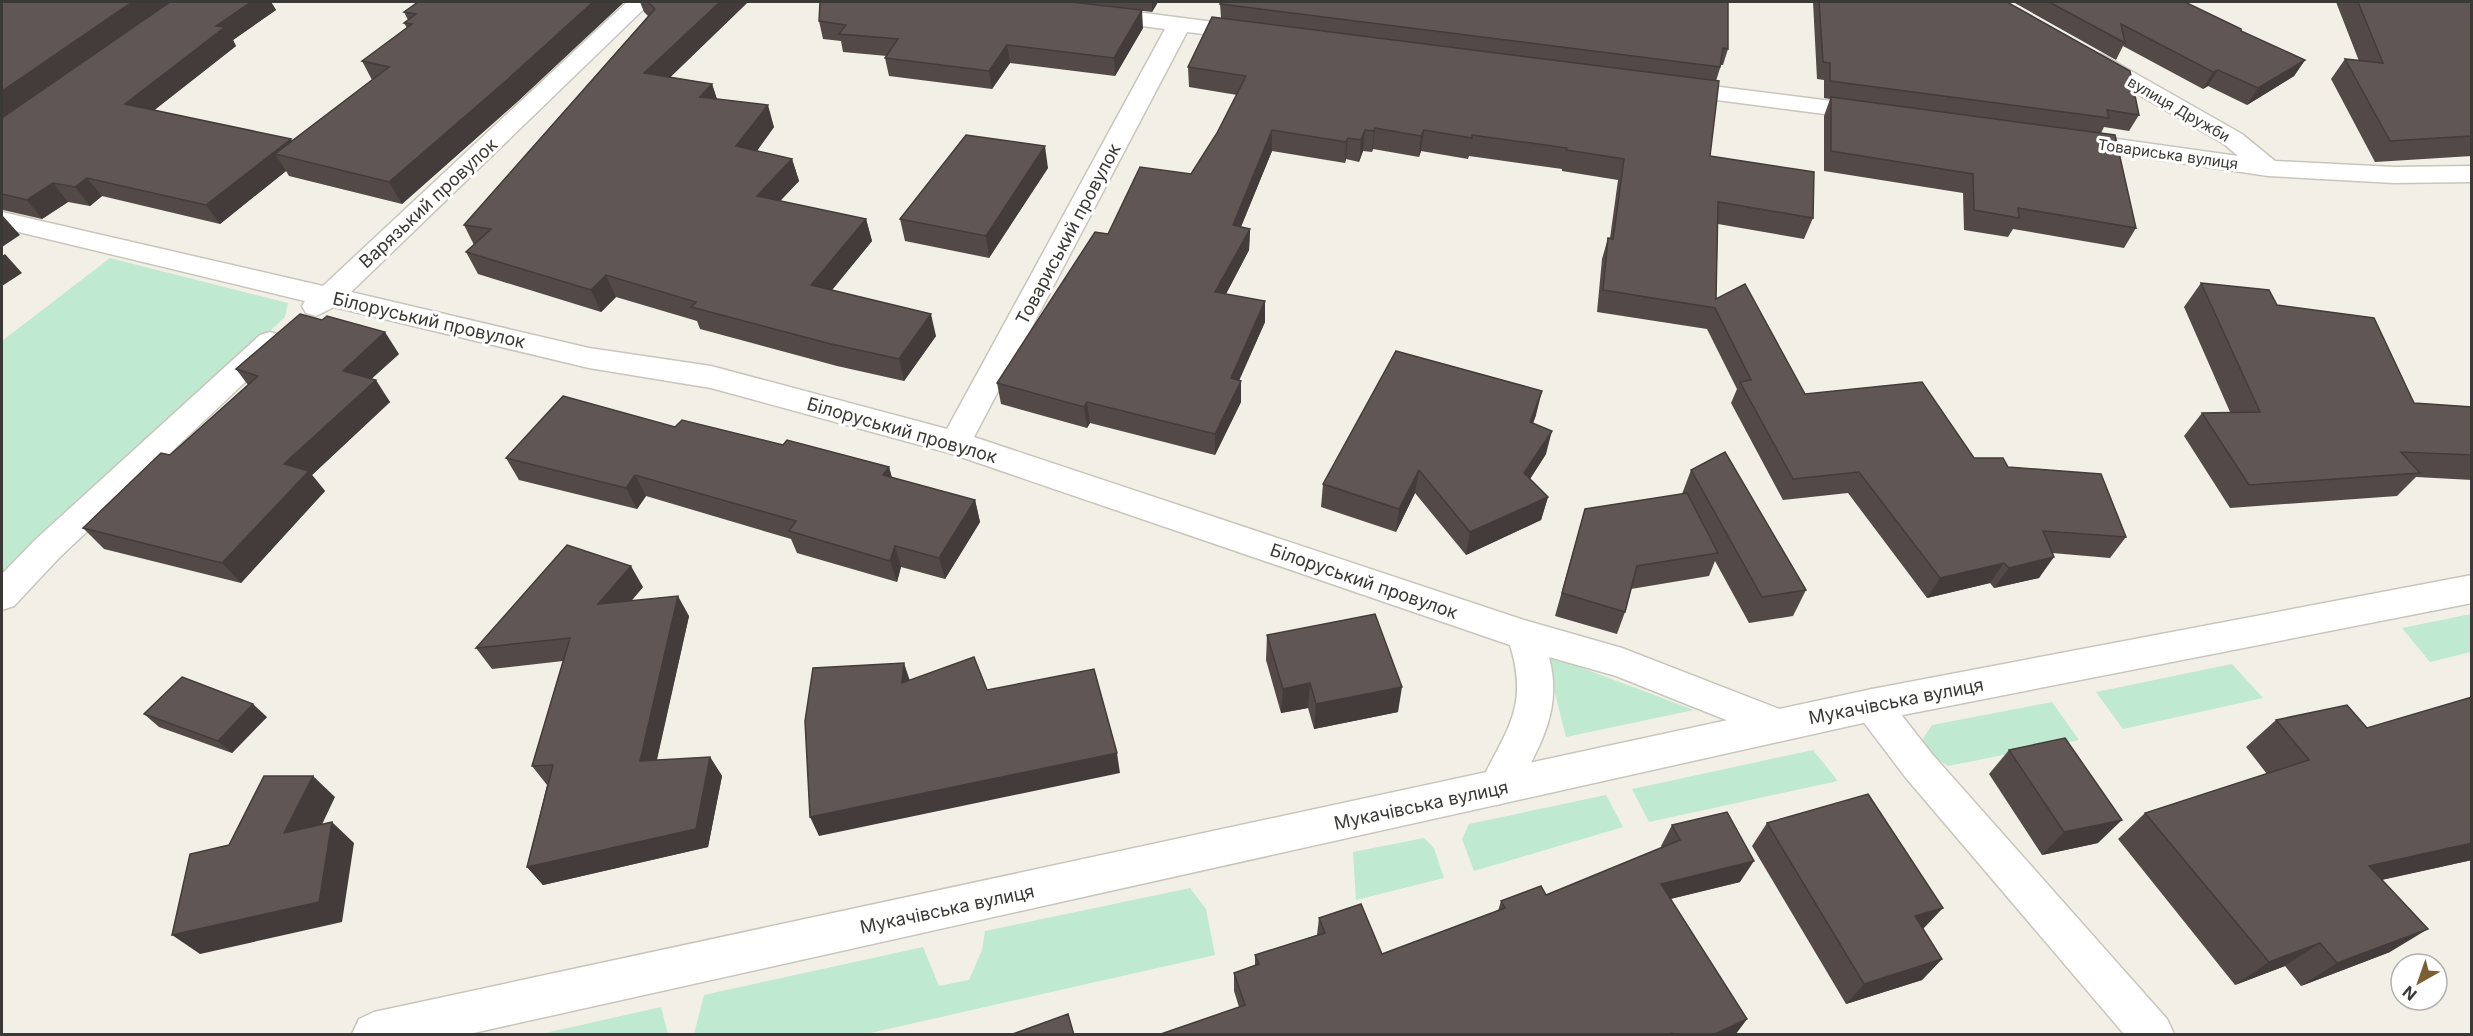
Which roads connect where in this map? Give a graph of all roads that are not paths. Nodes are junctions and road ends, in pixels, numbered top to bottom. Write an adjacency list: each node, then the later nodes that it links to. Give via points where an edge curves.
1 (640, 2): 12 (street, Варязький провулок)
2 (1010, 2): 3 (street)
3 (1179, 24): 4 (street); 13 (street, Товариський провулок)
4 (1272, 36)
5 (2073, 47): 9 (street, вулиця Дружби, via 2233,139)
6 (1655, 86): 7 (street)
7 (1898, 117)
8 (2049, 138): 9 (street, Товариська вулиця)
9 (2268, 168): 10 (street, Товариська вулиця, via 2394,175)
10 (2472, 174)
11 (2, 220): 12 (street, Білоруський провулок)
12 (328, 297): 13 (street, Білоруський провулок, via 589,358 711,377); 15 (street, Варязький провулок, via 292,324 47,549)
13 (955, 443): 16 (street, Білоруський провулок)
14 (2472, 589): 17 (street, Мукачівська вулиця)
15 (2, 596)
16 (1524, 635): 18 (street, Білоруський провулок, via 1622,663); 19 (street, via 1533,658 1536,701)
17 (1872, 705): 18 (street, Мукачівська вулиця); 21 (street, via 1918,766)
18 (1779, 726): 19 (street, Мукачівська вулиця)
19 (1497, 788): 20 (street, Мукачівська вулиця)
20 (374, 1035)
21 (2152, 1035)

